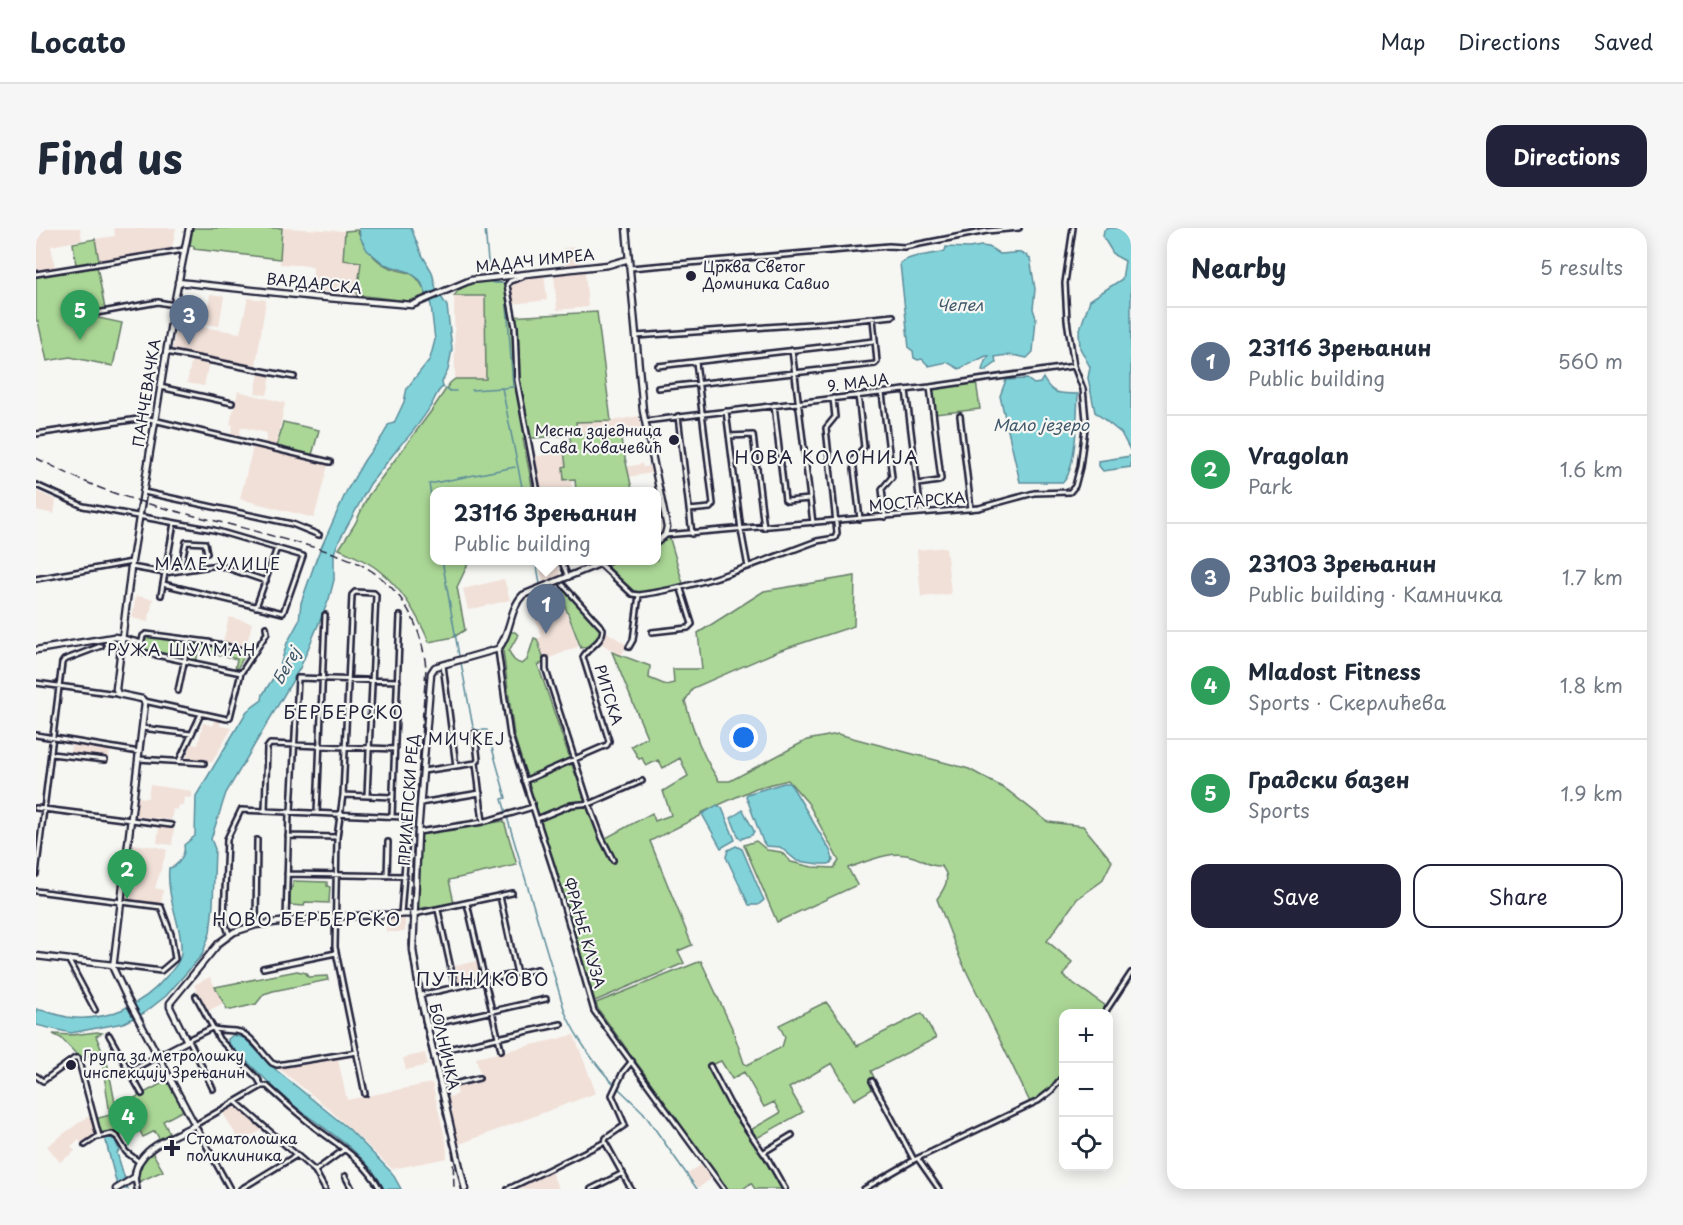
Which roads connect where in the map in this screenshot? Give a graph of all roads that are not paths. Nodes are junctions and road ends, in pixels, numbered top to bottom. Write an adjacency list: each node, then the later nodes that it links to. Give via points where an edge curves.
1 (189, 228): 5 (street, ПАНЧЕВАЧКА)
2 (626, 228): 6 (street)
3 (1019, 228): 7 (street, via 904,247)
4 (1073, 228): 22 (street, МОСТАРСКА, via 1065,283)
5 (184, 250): 9 (street); 10 (street, ПАНЧЕВАЧКА)
6 (629, 260): 7 (street); 8 (street, МАДАЧ ИМРЕА)
7 (630, 268): 16 (street)
8 (525, 273): 11 (street, МАДАЧ ИМРЕА, via 471,280); 47 (street, via 507,285 515,327 518,380)
9 (36, 274)
10 (178, 282): 11 (street, ВАРДАРСКА, via 412,305); 12 (street, ПАНЧЕВАЧКА)
11 (445, 291)
12 (174, 305): 13 (street, via 158,302); 19 (street, ПАНЧЕВАЧКА)
13 (91, 314)
14 (893, 316): 15 (street)
15 (873, 318): 16 (street); 17 (street)
16 (636, 336): 41 (street)
17 (875, 341): 18 (street); 23 (street, via 876,364)
18 (792, 350): 20 (street); 23 (street)
19 (166, 352): 24 (street); 26 (street, ПАНЧЕВАЧКА)
20 (696, 361): 21 (street); 25 (street)
21 (658, 366)
22 (1074, 366): 27 (street, 9. МАЈА); 52 (street, МОСТАРСКА, via 1086,413 1080,467 1073,489 1067,493 1026,494)
23 (794, 373): 25 (street); 33 (street)
24 (294, 377)
25 (699, 384): 28 (street); 37 (street)
26 (160, 387): 34 (street); 40 (street, ПАНЧЕВАЧКА)
27 (930, 387): 29 (street, 9. МАЈА); 45 (street, via 941,480)
28 (658, 388)
29 (906, 389): 30 (street, 9. МАЈА); 45 (street)
30 (882, 393): 31 (street, 9. МАЈА); 55 (street, via 892,477 882,489)
31 (858, 395): 32 (street, 9. МАЈА); 57 (street, via 864,447 853,460)
32 (833, 398): 33 (street, 9. МАЈА); 58 (street, via 835,417 826,428)
33 (798, 402): 35 (street, 9. МАЈА); 51 (street)
34 (232, 403)
35 (774, 405): 36 (street, 9. МАЈА); 51 (street, via 784,500)
36 (726, 411): 37 (street, 9. МАЈА); 43 (street)
37 (702, 414): 38 (street, 9. МАЈА); 53 (street, via 712,504 710,508)
38 (678, 416): 41 (street, 9. МАЈА); 53 (street)
39 (960, 416): 52 (street)
40 (155, 420): 42 (street, via 145,418); 44 (street); 49 (street, ПАНЧЕВАЧКА)
41 (645, 421): 48 (street)
42 (36, 434)
43 (729, 436): 61 (street, via 753,435); 62 (street)
44 (330, 462)
45 (918, 484): 54 (street)
46 (36, 485): 56 (street, via 83,506)
47 (537, 487)
48 (659, 487)
49 (144, 492): 56 (street, ПАНЧЕВАЧКА); 64 (street, via 292,524)
50 (661, 497): 65 (street, via 667,525)
51 (810, 499): 59 (street)
52 (971, 509): 54 (street, МОСТАРСКА)
53 (689, 510): 63 (street)
54 (921, 513): 55 (street, МОСТАРСКА)
55 (885, 517): 57 (street, МОСТАРСКА)
56 (140, 518): 60 (street); 69 (street, ПАНЧЕВАЧКА)
57 (860, 519): 58 (street, МОСТАРСКА)
58 (836, 521): 59 (street, МОСТАРСКА); 73 (street, via 835,538)
59 (813, 523): 61 (street, МОСТАРСКА)
60 (174, 524): 67 (street, via 214,530); 75 (street)
61 (764, 528): 62 (street, МОСТАРСКА)
62 (741, 530): 63 (street, МОСТАРСКА); 73 (street)
63 (692, 534): 65 (street, МОСТАРСКА)
64 (319, 535)
65 (665, 535): 66 (street)
66 (661, 538)
67 (277, 548): 78 (street); 84 (street, via 303,556 283,613)
68 (207, 552): 74 (street, via 205,543 186,542)
69 (132, 565): 75 (street); 77 (street); 89 (street, ПАНЧЕВАЧКА)
70 (563, 565): 76 (street)
71 (598, 565): 76 (street)
72 (601, 565): 83 (street, via 632,594)
73 (747, 567): 81 (street)
74 (180, 570): 75 (street); 78 (street, via 218,565)
75 (165, 573): 79 (street)
76 (568, 577): 94 (street, via 524,595)
77 (36, 579)
78 (266, 581): 84 (street)
79 (163, 584): 82 (street); 84 (street)
80 (563, 585): 125 (street, РИТСКА, via 603,632 583,657 609,741)
81 (681, 589): 83 (street); 88 (street, via 690,627)
82 (161, 595)
83 (639, 595): 93 (street)
84 (256, 607)
85 (325, 615): 101 (street)
86 (400, 616): 104 (street)
87 (266, 627): 96 (street, via 267,633)
88 (652, 632)
89 (122, 638): 91 (street); 95 (street); 108 (street, ПАНЧЕВАЧКА)
90 (189, 639): 91 (street, via 146,634); 96 (street); 98 (street)
91 (142, 643): 98 (street, via 142,652)
92 (100, 646): 106 (street, via 64,660)
93 (629, 647)
94 (498, 649): 99 (street); 131 (street, ФРАЊЕ КЛУЗА, via 510,736)
95 (36, 650)
96 (254, 653): 100 (street)
97 (546, 659): 125 (street)
98 (184, 661): 100 (street); 107 (street)
99 (443, 665): 129 (street); 130 (street, ПРИЛЕПСКИ РЕД, via 431,673)
100 (241, 673): 110 (street, via 230,717)
101 (322, 678): 102 (street); 116 (street, via 298,679); 117 (street)
102 (348, 679): 103 (street); 103 (street, via 352,595 374,592); 118 (street)
103 (372, 680): 104 (street); 119 (street)
104 (398, 681): 120 (street)
105 (36, 683): 106 (street)
106 (59, 686): 108 (street); 115 (street)
107 (178, 691)
108 (117, 694): 109 (street)
109 (144, 701): 110 (street); 111 (street)
110 (201, 714): 113 (street)
111 (142, 728): 113 (street); 121 (street)
112 (475, 733): 128 (street)
113 (190, 734): 126 (street)
114 (36, 735): 115 (street)
115 (53, 738): 121 (street); 122 (street)
116 (294, 745): 117 (street); 142 (street, via 272,744 267,748); 143 (street)
117 (320, 746): 118 (street); 144 (street)
118 (345, 747): 119 (street); 134 (street)
119 (369, 748): 120 (street); 135 (street)
120 (395, 749): 136 (street)
121 (139, 752): 123 (street)
122 (51, 754): 124 (street); 141 (street)
123 (138, 759): 126 (street); 148 (street)
124 (105, 760)
125 (574, 760): 131 (street, РИТСКА); 138 (street)
126 (179, 761): 127 (street)
127 (204, 763)
128 (476, 763): 129 (street); 133 (street)
129 (456, 766): 130 (street)
130 (423, 771): 137 (street, ПРИЛЕПСКИ РЕД)
131 (524, 781): 139 (street, ФРАЊЕ КЛУЗА)
132 (642, 782): 138 (street)
133 (480, 793): 137 (street); 149 (street)
134 (343, 795): 135 (street); 145 (street)
135 (367, 796): 136 (street)
136 (393, 797): 146 (street)
137 (420, 803): 151 (street, ПРИЛЕПСКИ РЕД)
138 (589, 804): 147 (street, via 571,805); 156 (street)
139 (533, 807): 147 (street, ФРАЊЕ КЛУЗА); 149 (street)
140 (36, 808): 141 (street)
141 (44, 809): 148 (street); 157 (street)
142 (265, 811): 143 (street); 173 (street, via 241,810 227,837 224,919)
143 (290, 812): 144 (street); 152 (street)
144 (317, 813): 145 (street)
145 (340, 814): 146 (street); 153 (street)
146 (392, 816): 161 (street, via 404,817 408,823)
147 (537, 819): 202 (street, ФРАЊЕ КЛУЗА, via 594,1011)
148 (131, 820): 150 (street); 165 (street)
149 (483, 822): 151 (street)
150 (171, 825)
151 (418, 832): 168 (street, ПРИЛЕПСКИ РЕД)
152 (288, 836): 153 (street); 158 (street)
153 (337, 837): 159 (street)
154 (257, 840): 172 (street)
155 (388, 842): 160 (street)
156 (613, 860)
157 (36, 874)
158 (287, 874): 159 (street); 171 (street)
159 (337, 875): 160 (street); 170 (street)
160 (387, 876): 161 (street)
161 (405, 876): 169 (street)
162 (36, 891): 165 (street)
163 (512, 893): 164 (street)
164 (500, 896): 166 (street); 181 (street)
165 (121, 902): 177 (street); 177 (street, via 161,907 175,959 161,971)
166 (467, 903): 167 (street); 182 (street)
167 (438, 909): 168 (street); 183 (street)
168 (413, 912): 169 (street); 184 (street, БОЛНИЧКА, via 413,950)
169 (401, 914): 170 (street)
170 (336, 916): 171 (street); 174 (street)
171 (286, 921): 172 (street)
172 (256, 925): 173 (street)
173 (229, 934): 197 (street, via 169,1005)
174 (336, 953): 178 (street); 199 (street)
175 (36, 956): 176 (street)
176 (68, 960): 177 (street); 188 (street)
177 (113, 965): 201 (street)
178 (262, 968)
179 (537, 969): 181 (street)
180 (1131, 973): 187 (street)
181 (517, 974): 182 (street)
182 (485, 981): 183 (street); 189 (street)
183 (455, 987): 184 (street)
184 (420, 995): 191 (street, БОЛНИЧКА)
185 (196, 996): 192 (street)
186 (546, 999): 189 (street)
187 (1107, 1009)
188 (95, 1010)
189 (492, 1011): 191 (street); 196 (street)
190 (561, 1024): 196 (street)
191 (426, 1026): 200 (street, БОЛНИЧКА)
192 (212, 1028): 193 (street); 195 (street); 197 (street)
193 (224, 1031): 195 (street); 199 (street, via 242,1033 277,1065)
194 (109, 1035): 204 (street)
195 (219, 1038): 209 (street)
196 (498, 1038): 198 (street); 200 (street)
197 (188, 1040): 201 (street); 211 (street)
198 (501, 1050)
199 (357, 1052): 213 (street)
200 (432, 1052): 210 (street, БОЛНИЧКА)
201 (159, 1056): 204 (street); 215 (street)
202 (632, 1061): 218 (street, via 612,1095 625,1125); 240 (street, ФРАЊЕ КЛУЗА)
203 (710, 1066): 221 (street, via 730,1104)
204 (129, 1072): 212 (street)
205 (36, 1076): 217 (street, via 43,1081 78,1058)
206 (479, 1078): 210 (street)
207 (872, 1081): 223 (street)
208 (1059, 1081): 223 (street, via 1038,1101)
209 (262, 1086): 214 (street); 220 (street, via 267,1086)
210 (441, 1088): 236 (street, БОЛНИЧКА)
211 (213, 1089)
212 (142, 1094)
213 (365, 1094)
214 (236, 1102): 215 (street); 222 (street)
215 (195, 1125): 224 (street); 231 (street)
216 (792, 1135): 221 (street)
217 (99, 1136): 219 (street); 224 (street, via 115,1135 126,1152)
218 (605, 1142): 226 (street); 237 (street)
219 (85, 1145)
220 (345, 1149): 225 (street); 235 (street)
221 (765, 1154): 241 (street)
222 (297, 1155): 225 (street); 232 (street)
223 (915, 1159): 242 (street); 243 (street)
224 (138, 1161): 228 (street)
225 (315, 1171): 233 (street)
226 (623, 1173): 238 (street); 239 (street)
227 (345, 1176): 234 (street)
228 (135, 1177): 229 (street); 230 (street)
229 (116, 1189)
230 (137, 1189)
231 (230, 1189)
232 (241, 1189)
233 (325, 1189)
234 (352, 1189)
235 (380, 1189)
236 (465, 1189)
237 (508, 1189)
238 (591, 1189)
239 (631, 1189)
240 (724, 1189)
241 (785, 1189)
242 (864, 1189)
243 (939, 1189)

